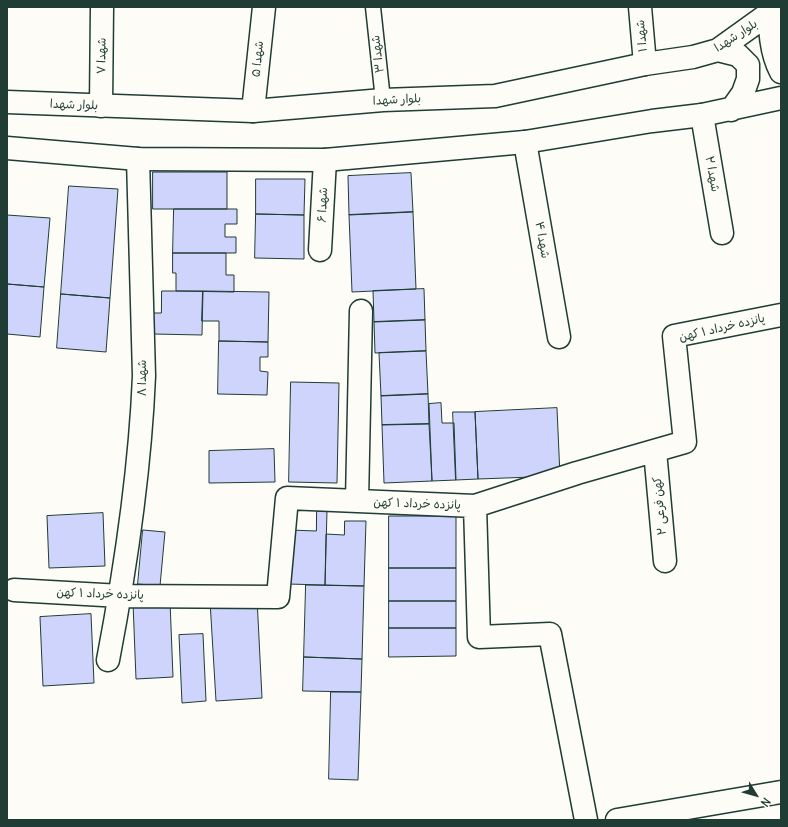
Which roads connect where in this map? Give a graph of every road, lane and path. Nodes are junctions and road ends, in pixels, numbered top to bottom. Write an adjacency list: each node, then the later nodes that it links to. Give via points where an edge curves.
1 (102, 7): 12 (street, شهدا ۷)
2 (264, 7): 14 (street, شهدا ۵)
3 (372, 7): 10 (lane, شهدا ۳)
4 (640, 7): 7 (street, شهدا ۱)
5 (772, 9): 6 (street, بلوار شهدا); 8 (street, via 771,42)
6 (718, 50): 7 (street, بلوار شهدا, via 693,57); 13 (street, via 738,55 748,65 748,79)
7 (644, 64): 10 (street, بلوار شهدا, via 495,96)
8 (781, 72)
9 (781, 98): 13 (street)
10 (383, 100): 14 (street, بلوار شهدا)
11 (7, 102): 12 (street, بلوار شهدا)
12 (101, 106): 14 (street, بلوار شهدا)
13 (731, 110): 15 (street)
14 (253, 111)
15 (702, 115): 16 (street); 20 (street, شهدا ۲)
16 (525, 142): 19 (street); 24 (street, شهدا ۴)
17 (7, 148): 18 (street)
18 (138, 159): 19 (street); 30 (street, شهدا ۸, via 144,390 131,529)
19 (325, 160): 21 (street, شهدا ۶)
20 (722, 233)
21 (320, 250)
22 (361, 311): 26 (street)
23 (781, 315): 25 (street, پانزده خرداد ۱ کهن, via 674,336 685,442)
24 (559, 338)
25 (655, 451): 27 (street, پانزده خرداد ۱ کهن); 28 (street, کهن فرعی ۲)
26 (356, 501): 27 (street, پانزده خرداد ۱ کهن); 30 (street, پانزده خرداد ۱ کهن, via 287,498 278,597)
27 (475, 506): 33 (street, via 479,637 550,634)
28 (665, 561)
29 (14, 590): 30 (street, پانزده خرداد ۱ کهن)
30 (121, 596): 31 (street, شهدا ۸)
31 (108, 660)
32 (781, 792): 34 (street)
33 (586, 820)
34 (617, 820)

